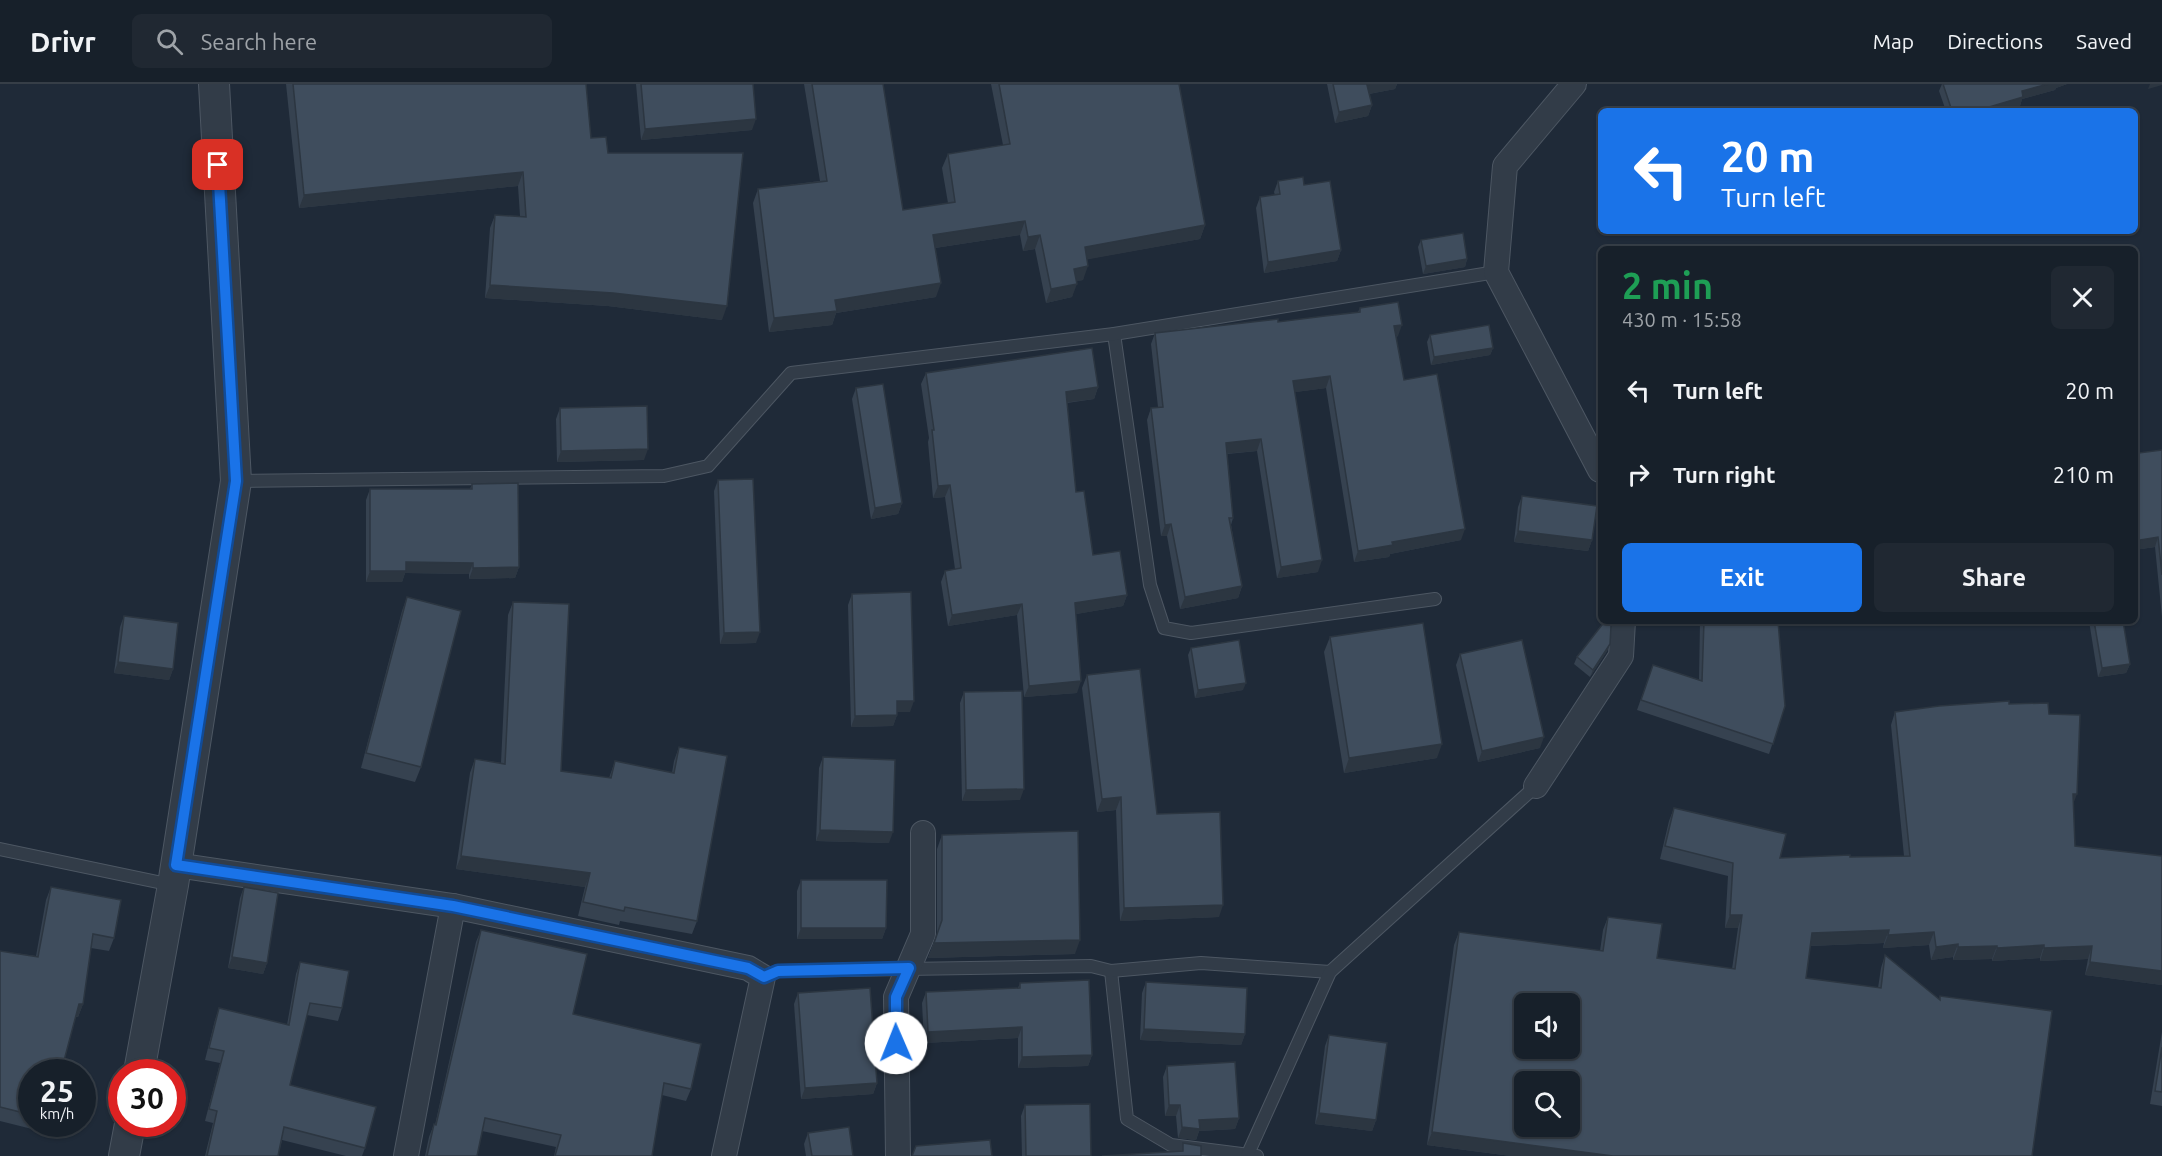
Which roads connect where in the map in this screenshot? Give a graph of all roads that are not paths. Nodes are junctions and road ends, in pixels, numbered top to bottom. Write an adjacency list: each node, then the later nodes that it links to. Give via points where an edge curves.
1 (214, 84): 6 (street)
2 (1574, 84): 3 (street, via 1505,166)
3 (1496, 272): 4 (lane); 5 (street)
4 (1114, 334): 6 (lane, via 791,373 708,466 664,476); 7 (lane, via 1150,585 1164,628 1191,633)
5 (1598, 466)
6 (236, 481): 12 (street)
7 (1435, 598)
8 (1623, 624): 9 (street, via 1621,656)
9 (1536, 786): 16 (lane)
10 (923, 833): 14 (street, via 923,934)
11 (0, 849): 12 (lane)
12 (175, 875): 13 (street); 18 (street)
13 (453, 906): 17 (street, via 748,968); 21 (street)
14 (909, 968): 15 (lane, via 1091,966); 17 (lane, via 778,971); 23 (street, via 896,997)
15 (1111, 971): 16 (lane, via 1201,963); 24 (lane, via 1127,1119 1171,1145)
16 (1330, 972): 24 (lane)
17 (764, 977): 22 (street)
18 (141, 1059)
19 (128, 1137): 20 (street)
20 (124, 1156)
21 (406, 1156)
22 (724, 1156)
23 (898, 1156)
24 (1251, 1156)

